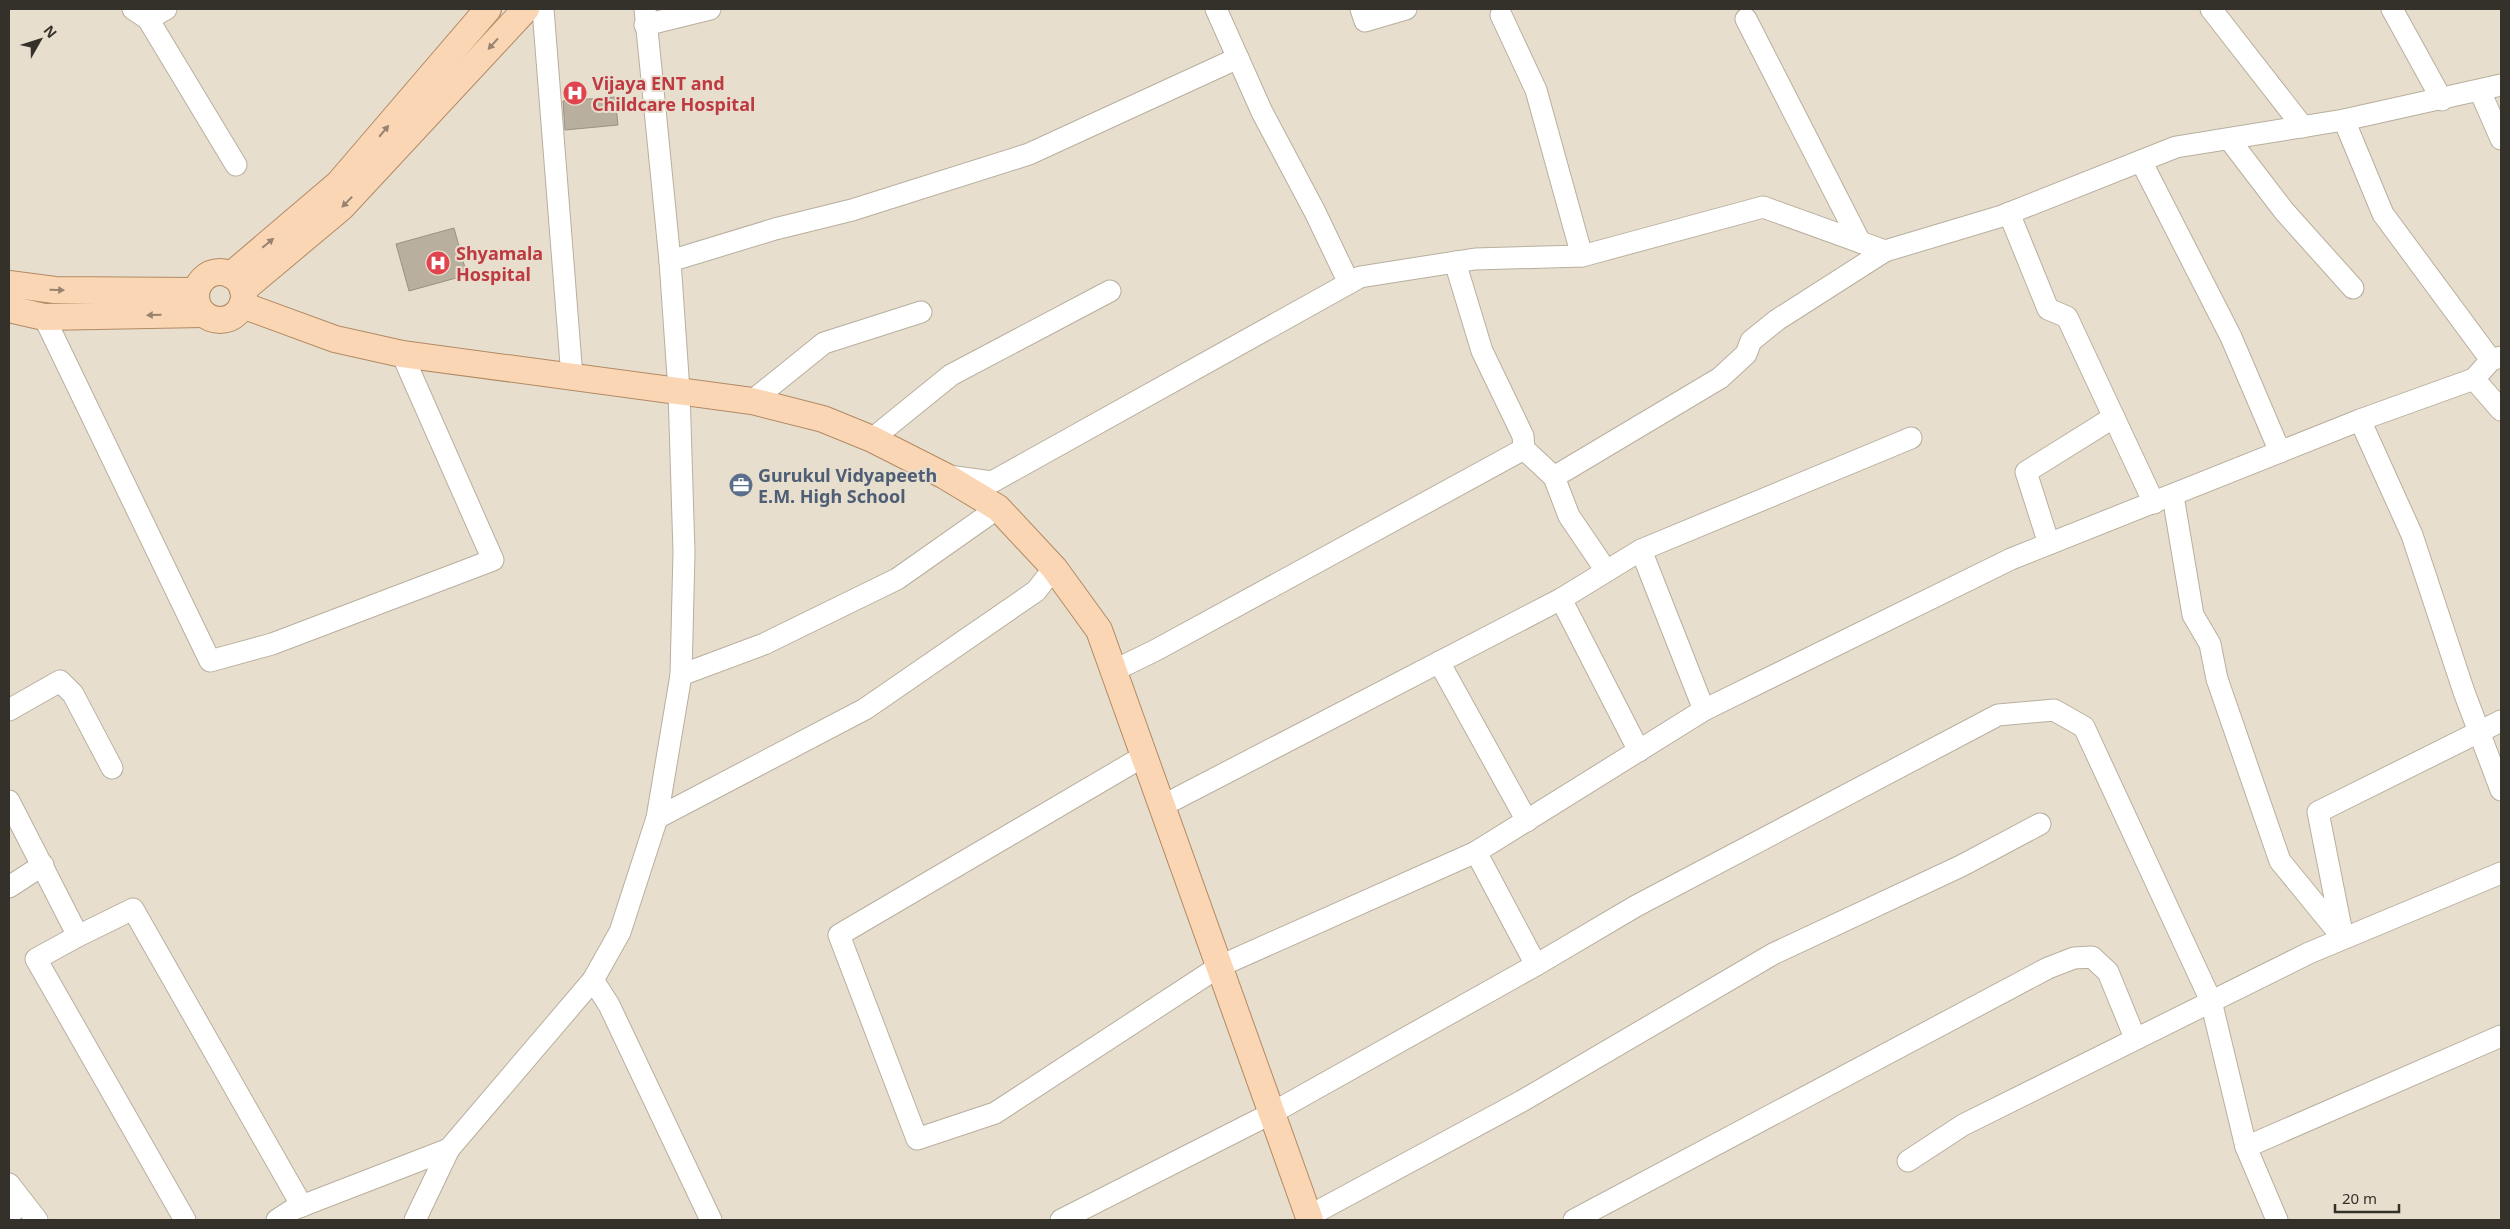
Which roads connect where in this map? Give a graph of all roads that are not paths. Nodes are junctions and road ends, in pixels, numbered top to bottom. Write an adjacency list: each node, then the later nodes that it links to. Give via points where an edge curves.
1 (488, 9): 24 (main road, one-way to 1)
2 (526, 9): 24 (main road, one-way to 24)
3 (543, 9): 42 (street)
4 (710, 9): 12 (street)
5 (1216, 9): 14 (street)
6 (1361, 9): 7 (street, via 1366,20)
7 (1406, 9)
8 (2211, 9): 19 (street)
9 (2392, 9): 17 (street)
10 (1503, 11): 28 (street, via 1536,90)
11 (149, 12): 23 (street)
12 (645, 17): 29 (street)
13 (1746, 19): 26 (street)
14 (1238, 58): 29 (street, via 1029,154 852,210); 31 (street)
15 (2501, 85): 16 (street)
16 (2480, 91): 17 (street); 21 (street)
17 (2442, 100): 18 (street)
18 (2344, 120): 19 (street); 41 (street, via 2382,214)
19 (2302, 127): 20 (street)
20 (2229, 139): 22 (street, via 2176,147); 33 (street, via 2284,211)
21 (2501, 139)
22 (2141, 161): 25 (street); 52 (street, via 2231,337)
23 (236, 165)
24 (368, 165): 34 (main road, via 338,184)
25 (2009, 213): 27 (street); 47 (street, via 2048,309 2067,316)
26 (1860, 242): 27 (street); 28 (street, via 1763,207)
27 (1885, 251): 54 (street, via 1776,320 1751,341 1746,354 1720,378)
28 (1582, 256): 30 (street)
29 (670, 261): 44 (street)
30 (1455, 262): 31 (street, via 1360,277); 51 (street, via 1482,351 1523,436)
31 (1349, 283): 53 (street, via 992,482)
32 (9, 284): 36 (main road, one-way to 36)
33 (2353, 288)
34 (239, 290): 36 (main road, via 219,272 212,273 199,283); 36 (main road, via 238,312 225,320 210,318); 40 (main road, via 335,339)
35 (1110, 291): 50 (street, via 951,375)
36 (200, 302): 39 (main road, one-way to 39)
37 (9, 308): 39 (main road)
38 (921, 312): 45 (street, via 824,343)
39 (44, 317): 40 (street, via 210,660 272,644 493,560)
40 (402, 354): 42 (main road)
41 (2496, 359): 43 (street)
42 (572, 377): 44 (main road)
43 (2474, 379): 46 (street); 48 (street)
44 (679, 391): 45 (main road); 64 (street, via 684,552)
45 (752, 401): 50 (main road, via 823,419)
46 (2501, 410)
47 (2114, 417): 55 (street); 57 (street, via 2026,472)
48 (2360, 420): 52 (street); 68 (street, via 2412,535)
49 (1911, 438): 58 (street)
50 (872, 439): 53 (main road)
51 (1524, 449): 54 (street); 63 (street)
52 (2280, 452): 55 (street)
53 (945, 476): 56 (main road)
54 (1554, 477): 60 (street, via 1569,516)
55 (2163, 500): 57 (street); 83 (street, via 2193,615 2210,644 2217,679 2280,861)
56 (998, 508): 59 (main road); 64 (street, via 898,579 764,644)
57 (2049, 544): 66 (street, via 2012,559)
58 (1641, 550): 60 (street); 66 (street)
59 (1054, 568): 63 (main road, via 1099,630); 75 (street, via 1036,591 864,709)
60 (1606, 570): 61 (street)
61 (1561, 599): 62 (street); 69 (street)
62 (1439, 662): 74 (street); 76 (street)
63 (1113, 671): 70 (main road)
64 (681, 675): 75 (street)
65 (9, 710): 71 (street, via 60,681 73,694)
66 (1704, 710): 69 (street)
67 (2501, 721): 68 (street)
68 (2479, 731): 72 (street); 83 (street, via 2318,812)
69 (1639, 751): 76 (street)
70 (1144, 756): 74 (main road); 85 (street, via 839,935 917,1139 995,1113)
71 (112, 768)
72 (2501, 790)
73 (9, 801): 79 (street)
74 (1162, 806): 85 (main road)
75 (657, 818): 86 (street, via 620,932)
76 (1527, 821): 78 (street)
77 (2040, 824): 97 (street, via 1961,866 1773,954 1522,1101)
78 (1476, 852): 84 (street); 85 (street)
79 (44, 865): 81 (street); 82 (street)
80 (2501, 873): 83 (street)
81 (9, 887)
82 (78, 936): 95 (street, via 133,909); 99 (street, via 36,959)
83 (2343, 938): 87 (street)
84 (1536, 965): 87 (street, via 1636,906 1998,714 2054,710 2084,727); 90 (street)
85 (1220, 966): 90 (main road)
86 (594, 980): 92 (street); 102 (street, via 610,1006)
87 (2211, 1001): 89 (street); 91 (street)
88 (2501, 1036): 91 (street)
89 (2135, 1038): 93 (street, via 1963,1125); 104 (street, via 2108,972 2092,957 2074,958 2048,968)
90 (1272, 1113): 97 (main road); 103 (street)
91 (2246, 1147): 105 (street)
92 (449, 1149): 95 (street); 101 (street)
93 (1908, 1161)
94 (9, 1184): 96 (street)
95 (302, 1206): 100 (street)
96 (16, 1209): 98 (street)
97 (1309, 1218)
98 (37, 1220)
99 (184, 1220)
100 (277, 1220)
101 (415, 1220)
102 (710, 1220)
103 (1061, 1220)
104 (1574, 1220)
105 (2277, 1220)

